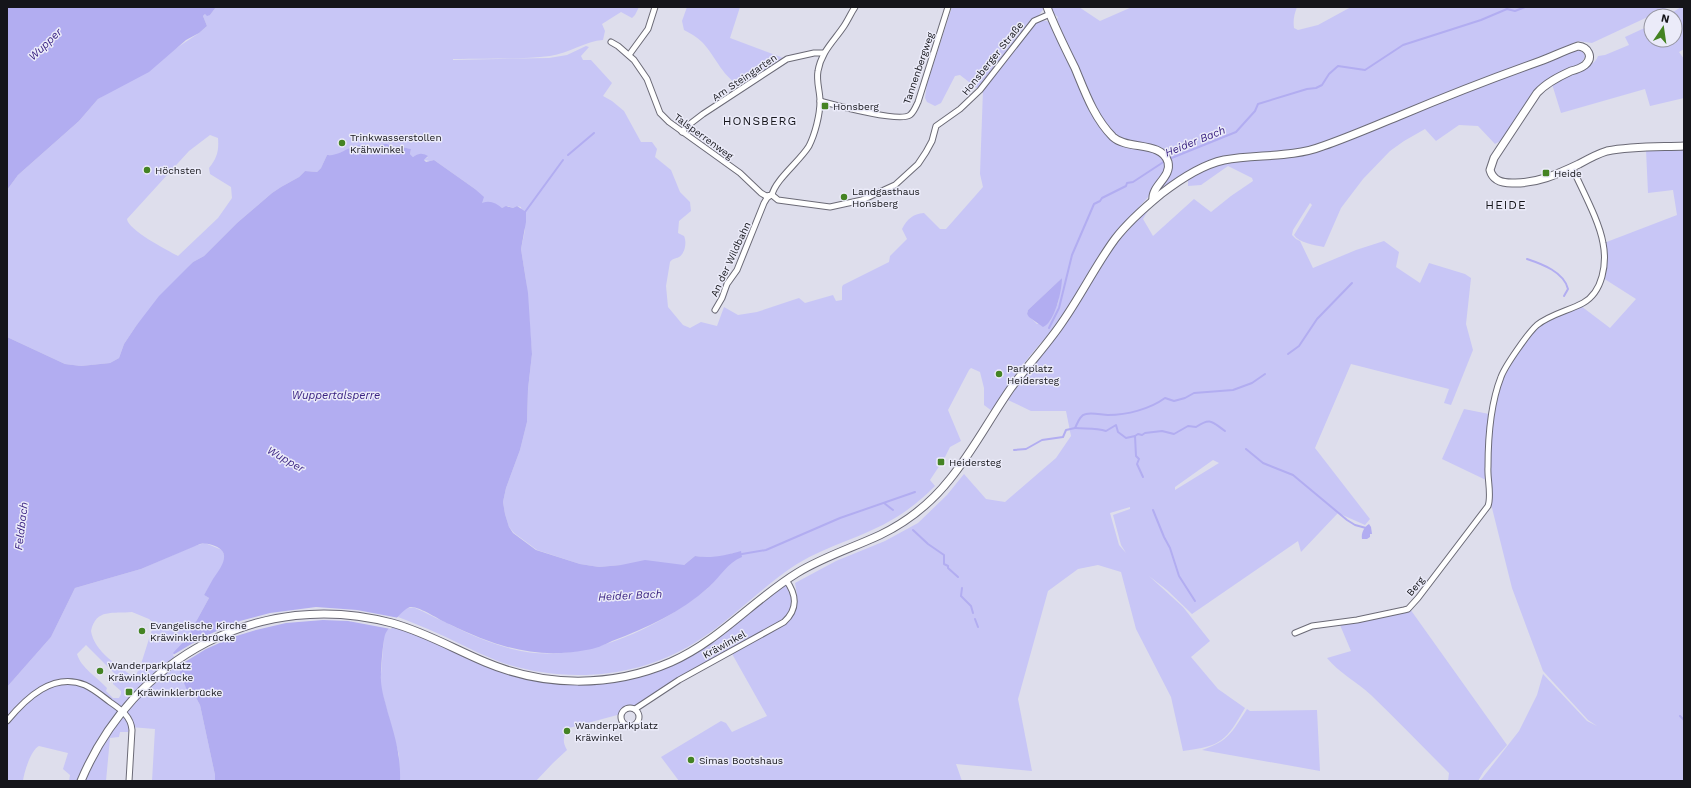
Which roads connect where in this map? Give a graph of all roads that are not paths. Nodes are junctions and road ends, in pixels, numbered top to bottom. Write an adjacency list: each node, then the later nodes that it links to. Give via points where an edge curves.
1 (655, 7): 7 (street, via 648,29)
2 (855, 7): 6 (street)
3 (948, 7): 8 (street, Tannenbergweg, via 918,102 909,116 889,116)
4 (1049, 11): 12 (street, Honsberger Straße, via 1034,21 980,90 960,109 936,126 932,141 918,164 895,185 862,200 830,207 778,200); 13 (main road, via 1092,107 1103,125 1113,137 1122,142 1155,149 1167,160 1168,171 1153,192)
5 (611, 42): 7 (street, Talsperrenweg)
6 (824, 53): 8 (street, via 818,77); 9 (street, Am Steingarten, via 787,59 703,114)
7 (628, 55): 9 (street, Talsperrenweg, via 648,79 660,113)
8 (820, 101): 12 (street, via 809,145 776,185)
9 (682, 132): 12 (street, Talsperrenweg, via 740,173 761,193 766,196)
10 (1684, 146): 11 (main road, via 1610,151 1596,155)
11 (1572, 168): 13 (main road, via 1543,179 1508,183 1492,176 1490,167 1531,100 1546,84 1587,63 1590,57 1588,50 1580,46 1320,148 1220,161 1183,178); 16 (street, Berg, via 1603,243 1604,266 1601,281 1594,294 1584,302 1537,325 1502,374 1494,399 1488,452 1487,479 1490,501 1484,512 1408,609 1358,620 1312,626)
12 (772, 195): 14 (street, An der Wildbahn, via 766,198 737,270 726,284)
13 (1154, 200): 15 (main road, via 1131,220 1115,239 1062,324 1018,378 960,466 935,497 901,524 813,564)
14 (715, 310)
15 (786, 580): 17 (main road, via 699,647 658,667 612,679 561,681 517,673 482,661 394,623 359,616 319,614 257,622 202,644 176,660); 18 (street, Kräwinkel, via 795,600 791,614 784,622 686,677)
16 (1295, 633)
17 (122, 710): 19 (street, via 88,687 66,681 36,692); 20 (main road, via 99,743); 21 (street, via 132,725)
18 (635, 710)
19 (7, 720)
20 (81, 781)
21 (129, 781)

